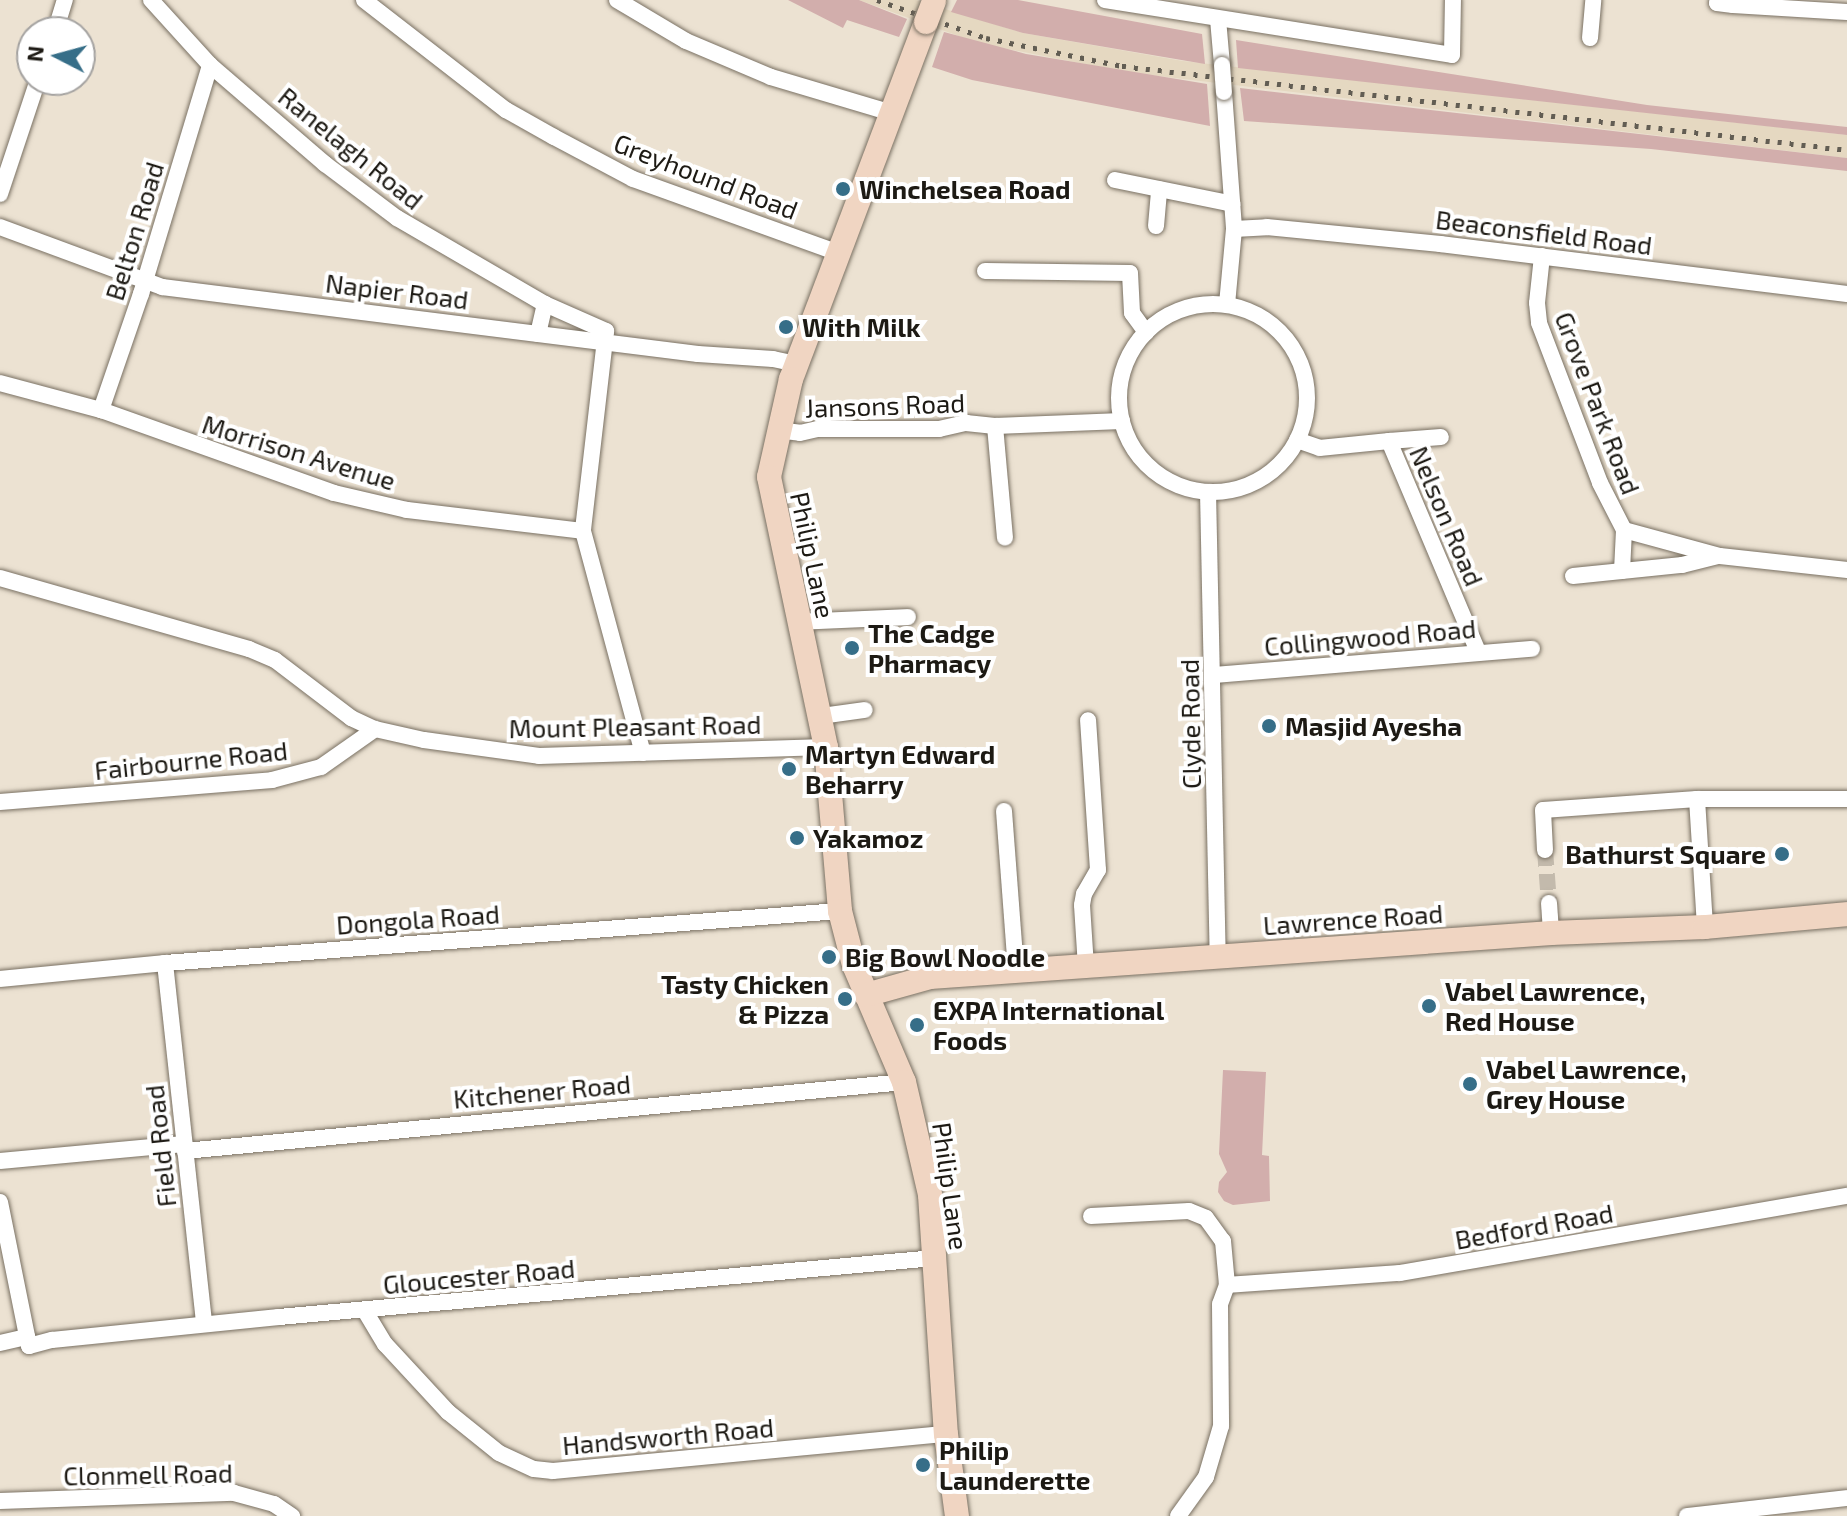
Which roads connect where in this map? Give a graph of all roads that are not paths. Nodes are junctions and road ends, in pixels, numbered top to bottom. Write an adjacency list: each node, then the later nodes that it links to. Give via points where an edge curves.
1 (151, 0): 12 (street, Ranelagh Road)
2 (364, 0): 22 (street, Greyhound Road, via 506,110 554,137 633,179)
3 (617, 0): 14 (street, via 686,41 771,77)
4 (934, 0): 14 (main road, Philip Lane, bridge)
5 (1105, 0): 10 (street)
6 (1453, 0): 10 (street, via 1452,55)
7 (1593, 0): 11 (street)
8 (1725, 3): 9 (street)
9 (1847, 12)
10 (1218, 19): 18 (street, bridge)
11 (1590, 38)
12 (210, 65): 25 (street, Belton Road); 27 (street, Ranelagh Road, via 397,218)
13 (33, 96): 17 (street)
14 (892, 113): 22 (main road, Philip Lane)
15 (1115, 180): 16 (street)
16 (1159, 189): 18 (street); 19 (street)
17 (0, 194)
18 (1233, 204): 21 (street)
19 (1156, 226)
20 (0, 227): 25 (street, Napier Road)
21 (1234, 229): 23 (street, Beaconsfield Road, via 1267,227); 28 (street)
22 (839, 253): 32 (main road, Philip Lane)
23 (1542, 256): 26 (street, Beaconsfield Road); 42 (street, Grove Park Road, via 1539,323 1600,483)
24 (985, 271): 29 (street, via 1130,273 1132,313)
25 (145, 282): 30 (street, Napier Road); 34 (street, Belton Road)
26 (1847, 294)
27 (545, 304): 30 (street); 31 (street, Ranelagh Road, via 606,331)
28 (1227, 305): 29 (street, via 1188,308); 39 (street, via 1271,324 1296,355 1306,402)
29 (1146, 332): 35 (street, via 1122,375)
30 (538, 334): 31 (street, Napier Road)
31 (607, 343): 32 (street, Napier Road); 43 (street)
32 (796, 364): 37 (main road, Philip Lane)
33 (0, 383): 34 (street, Morrison Avenue)
34 (101, 410): 43 (street, Morrison Avenue, via 334,493 407,510)
35 (1122, 421): 36 (street, Jansons Road); 41 (street, via 1134,450 1154,472 1180,486)
36 (995, 426): 37 (street, Jansons Road); 44 (street, Jansons Road)
37 (777, 430): 51 (main road, Philip Lane, via 769,477 771,503)
38 (1441, 437): 40 (street)
39 (1297, 440): 40 (street, Nelson Road, via 1320,448); 41 (street, via 1264,476 1238,489)
40 (1389, 441): 53 (street, Nelson Road)
41 (1208, 492): 54 (street, Clyde Road)
42 (1624, 530): 45 (street, Grove Park Road); 47 (street)
43 (583, 531): 60 (street)
44 (1005, 538)
45 (1720, 556): 46 (street, Grove Park Road); 47 (street)
46 (1847, 570)
47 (1622, 571): 48 (street)
48 (1573, 576)
49 (0, 578): 58 (street, Mount Pleasant Road, via 275,660 351,718)
50 (908, 617): 51 (street)
51 (798, 622): 56 (main road, Philip Lane)
52 (1532, 649): 53 (street, Collingwood Road)
53 (1478, 652): 54 (street, Collingwood Road)
54 (1213, 675): 71 (street, Clyde Road)
55 (865, 710): 56 (street)
56 (821, 716): 59 (main road, Philip Lane)
57 (1088, 720): 73 (street, via 1098,870 1082,905)
58 (375, 729): 60 (street, Mount Pleasant Road, via 539,756); 63 (street, Fairbourne Road, via 321,767 272,780)
59 (826, 747): 60 (street, Mount Pleasant Road); 67 (main road, Philip Lane)
60 (643, 753)
61 (1697, 799): 62 (street); 65 (street, via 1543,810); 69 (street)
62 (1847, 799)
63 (0, 802)
64 (1004, 811): 74 (street)
65 (1545, 850)
66 (1549, 903): 70 (street)
67 (840, 911): 72 (street, Dongola Road); 76 (main road, Philip Lane)
68 (1847, 914): 69 (main road, Lawrence Road)
69 (1705, 927): 70 (main road, Lawrence Road)
70 (1551, 933): 71 (main road, Lawrence Road)
71 (1218, 956): 73 (main road, Lawrence Road)
72 (165, 963): 75 (street, Dongola Road); 78 (street, Field Road)
73 (1086, 967): 74 (main road, Lawrence Road)
74 (1016, 972): 76 (main road, Lawrence Road, via 930,977)
75 (0, 979)
76 (866, 995): 77 (main road, Philip Lane)
77 (904, 1082): 78 (street, Kitchener Road); 83 (main road, Philip Lane, via 930,1195)
78 (184, 1147): 79 (street, Kitchener Road); 86 (street, Field Road)
79 (0, 1161)
80 (1847, 1196): 84 (street, Bedford Road, via 1400,1273)
81 (0, 1202): 87 (street)
82 (1091, 1216): 84 (street, via 1189,1211 1201,1215 1223,1241)
83 (935, 1258): 85 (street, Gloucester Road); 89 (main road, Philip Lane)
84 (1227, 1285): 94 (street, via 1220,1304 1217,1449 1197,1493)
85 (365, 1311): 86 (street, Gloucester Road); 89 (street, Handsworth Road, via 385,1344 448,1412 499,1453 534,1469)
86 (204, 1324): 87 (street, Gloucester Road)
87 (28, 1341): 88 (street, Gloucester Road)
88 (0, 1343)
89 (946, 1434): 93 (main road, Philip Lane)
90 (1847, 1498): 95 (street)
91 (0, 1501): 92 (street, Clonmell Road, via 234,1493 274,1504)
92 (292, 1516)
93 (957, 1516)
94 (1178, 1516)
95 (1687, 1516)

